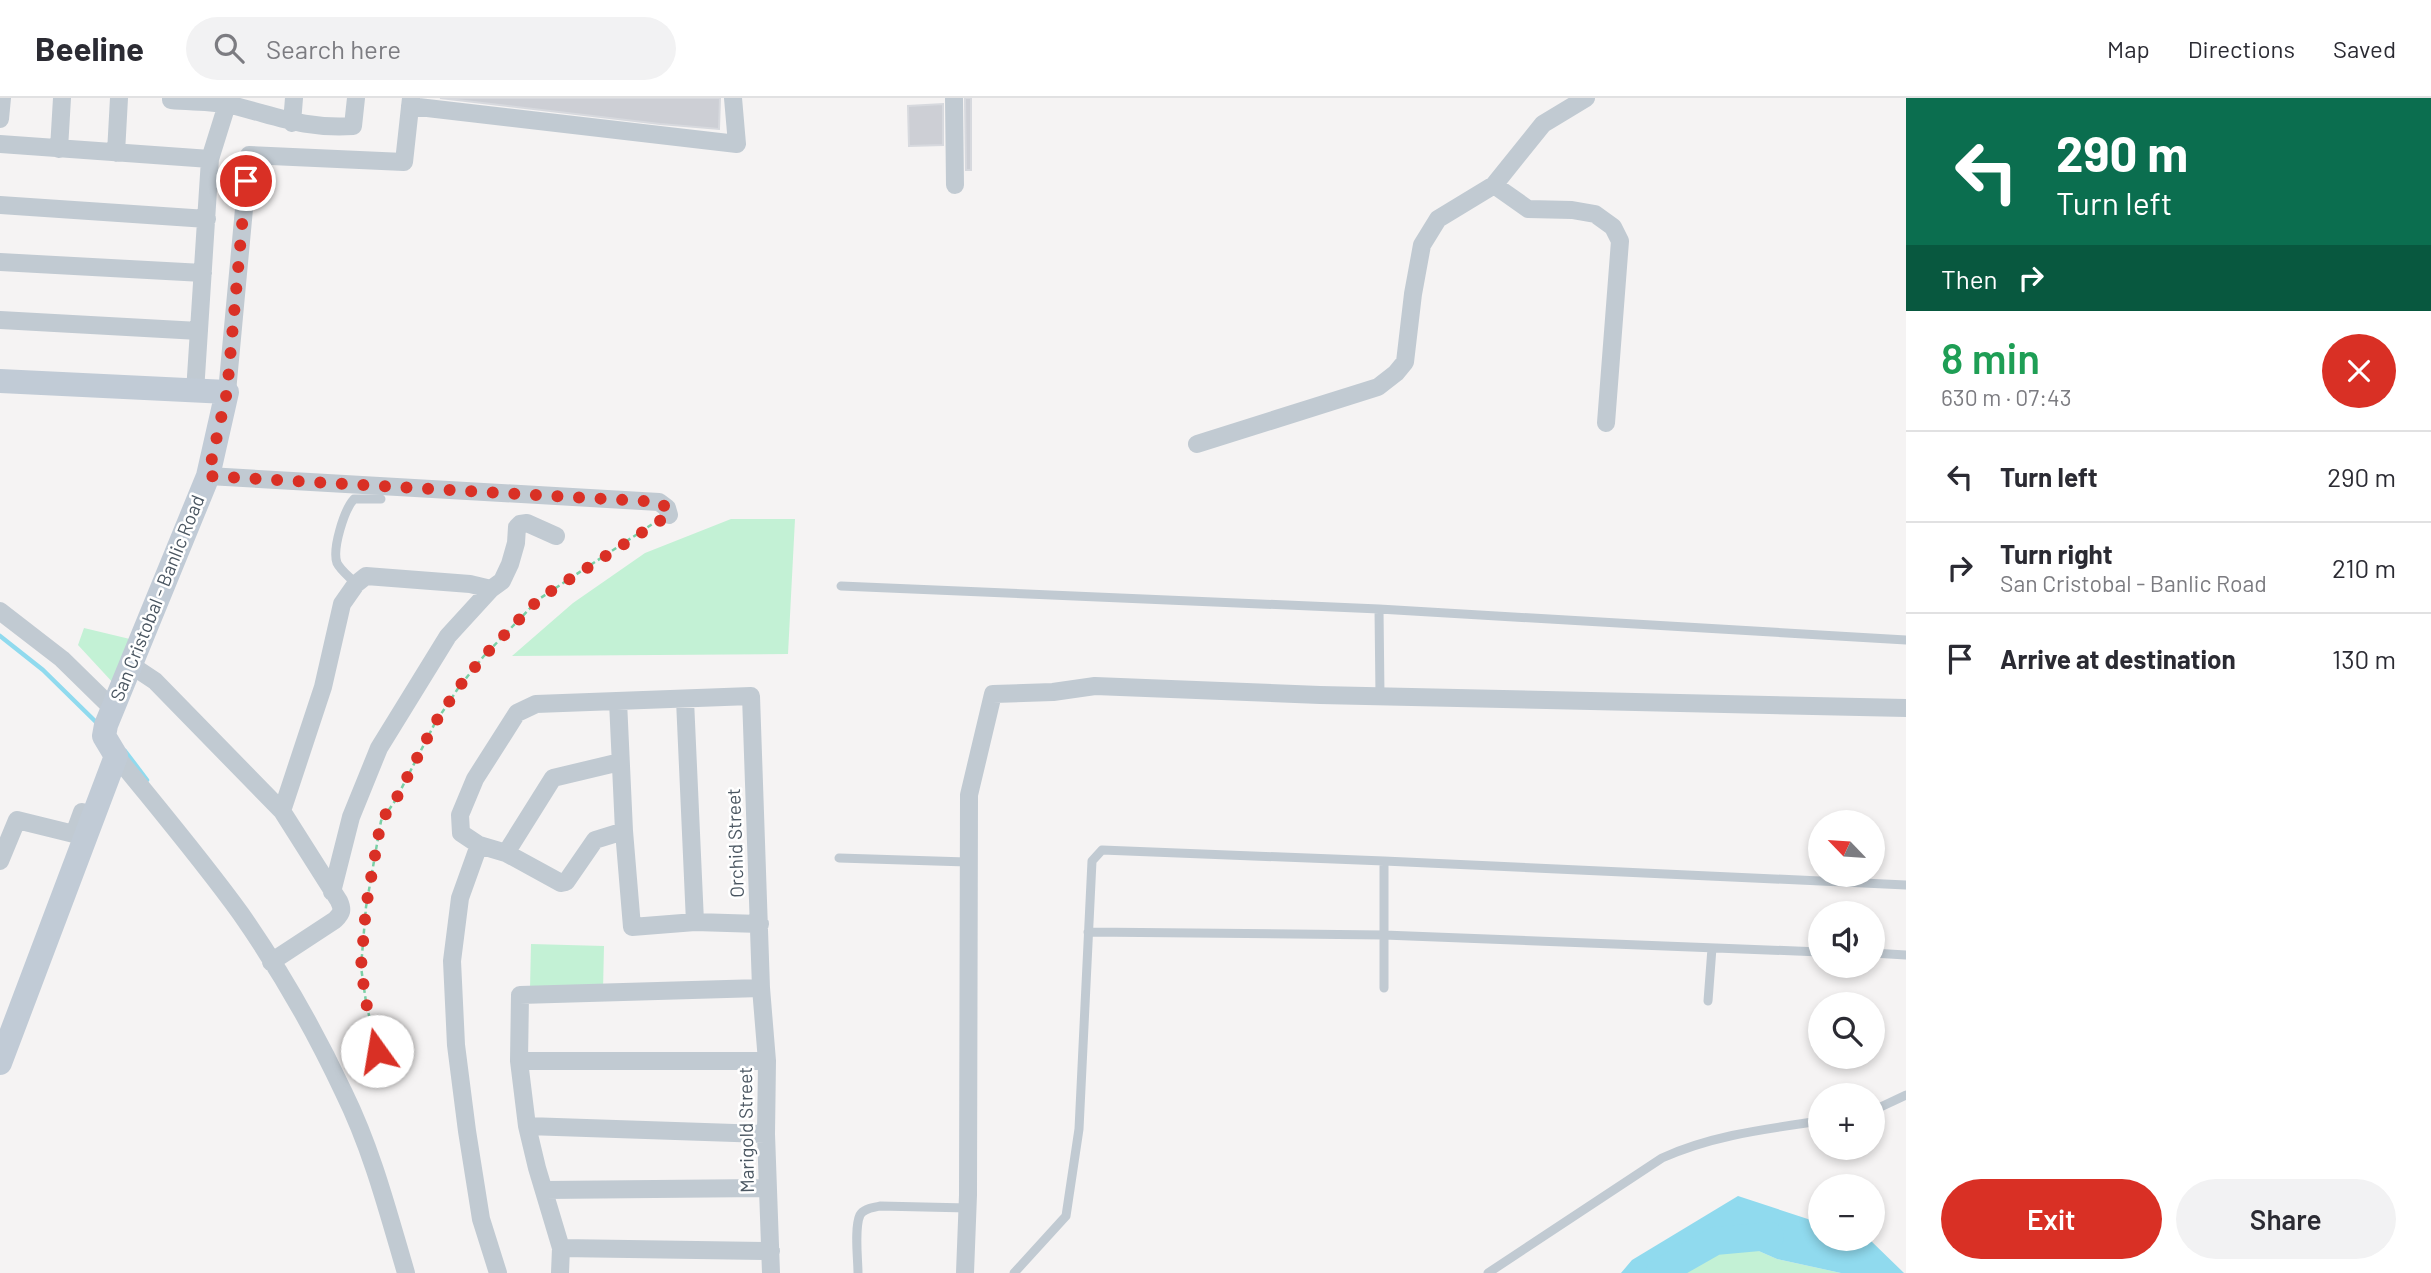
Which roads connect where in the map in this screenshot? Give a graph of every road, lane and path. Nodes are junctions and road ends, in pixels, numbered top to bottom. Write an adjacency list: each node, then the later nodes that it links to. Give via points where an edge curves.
1 (2, 98): 12 (street)
2 (62, 98): 15 (street)
3 (119, 98): 16 (street)
4 (171, 98): 10 (street)
5 (294, 98): 13 (street)
6 (355, 98): 13 (street, via 353,126)
7 (733, 98): 11 (street, via 737,144)
8 (954, 98): 18 (street)
9 (1586, 98): 19 (street, via 1543,124)
10 (228, 101): 13 (street); 17 (street)
11 (411, 102): 28 (street, San Cristobal - Banlic Road, via 404,162 249,155)
12 (0, 119)
13 (292, 123)
14 (0, 144): 15 (street)
15 (59, 149): 16 (street)
16 (116, 153): 17 (street)
17 (211, 159): 21 (street)
18 (955, 185)
19 (1494, 185): 29 (street, via 1528,209 1595,214 1613,227 1620,241); 30 (street, via 1438,219 1422,245 1405,362 1396,373 1378,387)
20 (0, 205): 21 (street)
21 (207, 219): 23 (street)
22 (0, 262): 23 (street)
23 (203, 273): 25 (street)
24 (0, 320): 25 (street)
25 (199, 331): 27 (street)
26 (0, 381): 27 (street)
27 (195, 392): 28 (street)
28 (227, 392): 31 (street, San Cristobal - Banlic Road)
29 (1606, 423)
30 (1197, 444)
31 (208, 476): 33 (street, via 659,502); 41 (street, San Cristobal - Banlic Road)
32 (381, 499): 35 (lane, via 354,499 347,507 335,550 337,561)
33 (669, 515): 71 (path, via 539,599 483,657 435,723 381,821 361,967)
34 (556, 536): 37 (street, via 520,524 510,564 502,581)
35 (356, 584): 37 (street, via 366,576); 49 (street, via 342,604 323,687)
36 (841, 586): 38 (lane)
37 (491, 589): 58 (street, via 448,636 379,748 351,817)
38 (1379, 609): 40 (lane); 42 (lane)
39 (0, 611): 45 (street, via 62,659)
40 (1906, 640)
41 (131, 665): 45 (street, San Cristobal - Banlic Road); 49 (street, via 155,681)
42 (1380, 696): 46 (street); 56 (street, via 1095,686 993,694 968,795)
43 (685, 700): 44 (street); 59 (street); 60 (street, Orchid Street, via 751,696)
44 (618, 701): 48 (street); 51 (street, via 536,704 517,713 475,779 460,814 461,833)
45 (112, 708): 47 (street, San Cristobal - Banlic Road, via 104,736)
46 (1906, 708)
47 (111, 750): 54 (street, via 74,834 17,820); 67 (street, via 225,893); 74 (street, San Cristobal - Banlic Road)
48 (620, 762): 50 (street); 52 (street, via 553,778)
49 (282, 811): 58 (street)
50 (624, 831): 52 (street, via 595,840 561,883); 59 (street, via 632,927)
51 (479, 845): 52 (street); 86 (street, via 460,898 452,961 467,1131 481,1219)
52 (506, 853)
53 (839, 858): 56 (lane)
54 (0, 861)
55 (1384, 861): 57 (lane); 61 (lane, via 1102,850 1092,861); 62 (lane)
56 (967, 862): 82 (street)
57 (1906, 885)
58 (331, 891): 67 (street, via 341,914)
59 (695, 922): 60 (street)
60 (760, 924): 68 (street, Orchid Street)
61 (1088, 932): 62 (lane); 91 (lane, via 1079,1129 1066,1216)
62 (1384, 935): 63 (lane); 69 (lane)
63 (1712, 948): 64 (lane); 70 (lane)
64 (1808, 952)
65 (1885, 953): 66 (lane)
66 (1906, 954)
67 (271, 962): 85 (street, via 345,1093)
68 (761, 988): 72 (street, via 520,995); 73 (street, Marigold Street)
69 (1384, 988)
70 (1707, 1001)
71 (377, 1051)
72 (519, 1061): 73 (street); 78 (street)
73 (766, 1061): 79 (street, Marigold Street)
74 (0, 1063)
75 (1906, 1096): 76 (lane)
76 (1885, 1106)
77 (1808, 1123): 92 (lane, via 1725,1135 1662,1158)
78 (527, 1126): 79 (street); 81 (street)
79 (766, 1134): 80 (street, Marigold Street)
80 (767, 1188): 81 (street); 84 (street, Marigold Street)
81 (545, 1190): 83 (street)
82 (968, 1208): 89 (lane, via 866,1209 858,1228); 90 (street)
83 (561, 1248): 84 (street); 87 (street)
84 (771, 1251): 88 (street, Marigold Street)
85 (406, 1273)
86 (498, 1273)
87 (560, 1273)
88 (772, 1273)
89 (858, 1273)
90 (965, 1273)
91 (1014, 1273)
92 (1488, 1273)

